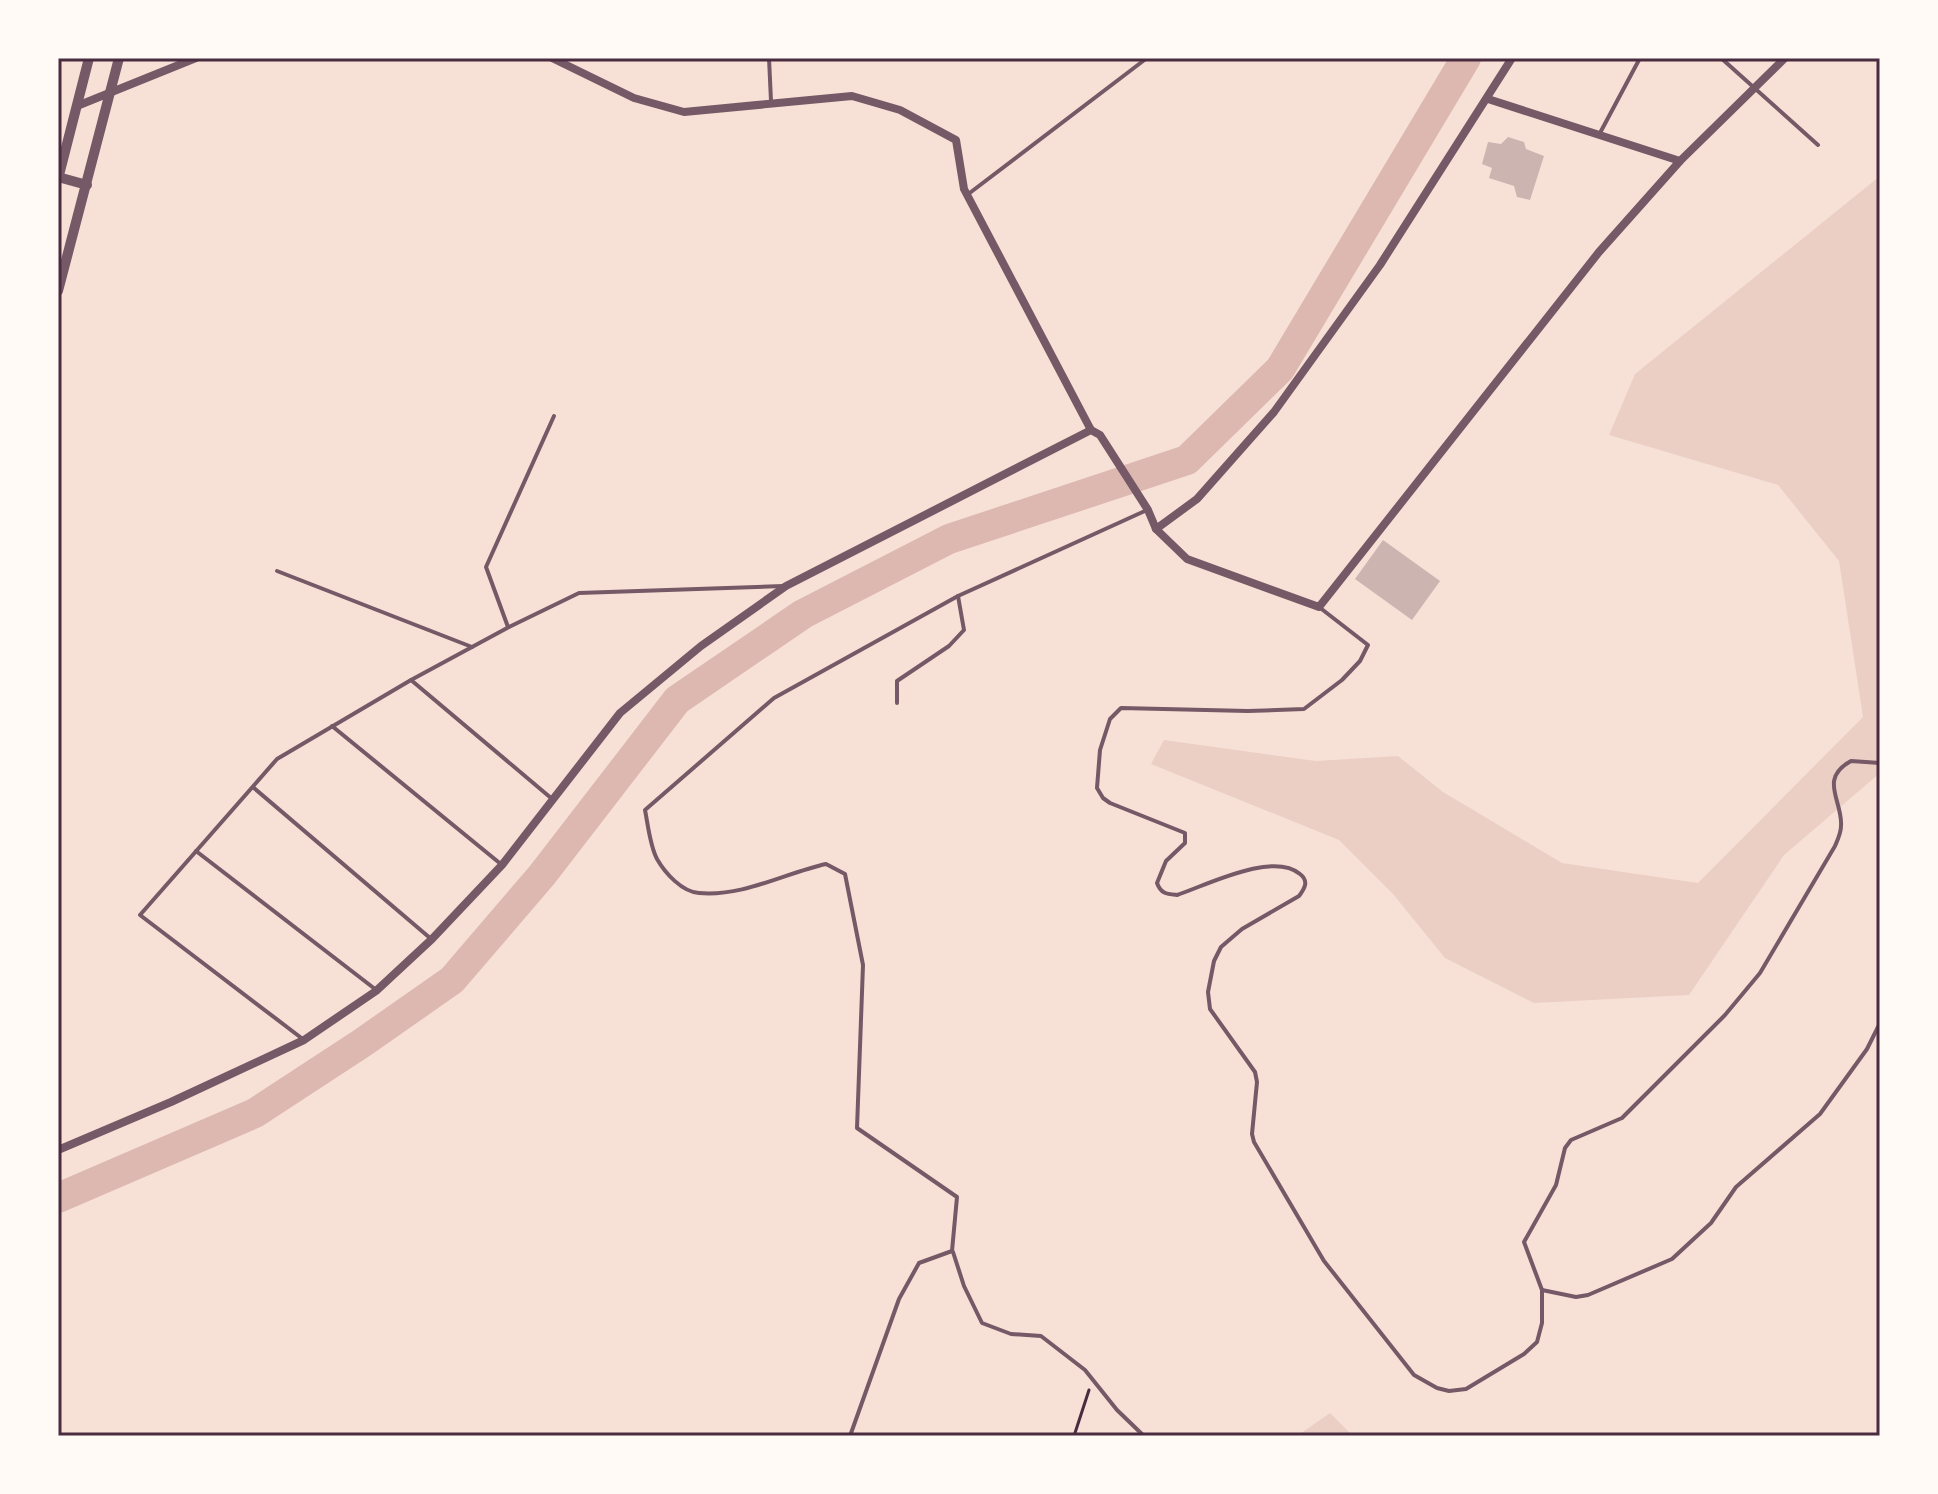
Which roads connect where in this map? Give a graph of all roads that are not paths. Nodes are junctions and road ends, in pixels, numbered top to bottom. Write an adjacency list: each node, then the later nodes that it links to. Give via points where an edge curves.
1 (89, 58): 15 (street)
2 (119, 58): 12 (street)
3 (196, 58): 12 (street)
4 (552, 58): 14 (street, via 634,98 684,112)
5 (769, 58): 14 (lane)
6 (1147, 58): 21 (lane)
7 (1512, 58): 13 (street)
8 (1640, 58): 16 (lane)
9 (1721, 58): 11 (lane)
10 (1785, 58): 11 (street)
11 (1754, 87): 17 (lane); 18 (street)
12 (110, 91): 15 (street); 20 (street)
13 (1488, 99): 16 (street); 26 (street, via 1380,265 1274,412 1197,499)
14 (771, 104): 21 (street, via 852,96 900,110 956,140)
15 (77, 106): 19 (street)
16 (1599, 135): 18 (street)
17 (1818, 145)
18 (1680, 161): 30 (street, via 1599,252)
19 (58, 178): 20 (street)
20 (87, 185): 22 (street)
21 (967, 195): 24 (street)
22 (58, 291)
23 (554, 416): 31 (lane, via 486,567)
24 (1095, 433): 25 (street); 28 (street)
25 (1148, 510): 26 (street); 29 (lane)
26 (1156, 529): 30 (street, via 1187,559)
27 (277, 571): 32 (lane)
28 (786, 586): 31 (lane, via 579,593); 38 (street, via 620,713)
29 (958, 596): 34 (lane, via 964,630 897,681); 46 (lane, via 774,698 645,810 656,858 678,884 697,893 744,889 826,864 845,874 863,965 857,1128 957,1197)
30 (1319, 607): 47 (lane, via 1368,645 1342,680 1304,709 1121,708 1110,719 1100,750 1097,788 1110,803 1185,833 1185,843 1166,861 1157,883 1166,894 1177,895 1264,865 1296,871 1306,882 1299,896 1221,947 1208,992 1210,1009 1255,1072 1254,1142 1324,1261 1414,1375 1437,1388 1458,1391 1524,1354 1537,1342)
31 (509, 627): 32 (lane)
32 (472, 647): 33 (lane)
33 (411, 680): 35 (lane); 38 (lane)
34 (897, 703)
35 (332, 726): 37 (lane, via 277,759); 40 (lane)
36 (1880, 763): 47 (lane, via 1851,761 1837,772 1833,790 1842,824 1835,846 1760,973 1622,1118 1571,1140 1565,1148 1556,1185 1524,1242)
37 (253, 787): 39 (lane); 41 (lane)
38 (551, 798): 40 (street)
39 (196, 851): 42 (lane); 44 (lane, via 140,915)
40 (502, 865): 41 (street)
41 (432, 939): 42 (street)
42 (376, 991): 44 (street)
43 (1880, 1023): 47 (lane, via 1820,1114 1736,1187 1711,1223 1672,1259 1588,1295)
44 (304, 1040): 45 (street)
45 (58, 1150)
46 (952, 1251): 48 (lane, via 919,1263 899,1299); 49 (lane, via 982,1323 1011,1334 1041,1336 1085,1370)
47 (1542, 1290)
48 (850, 1436)
49 (1144, 1436)

